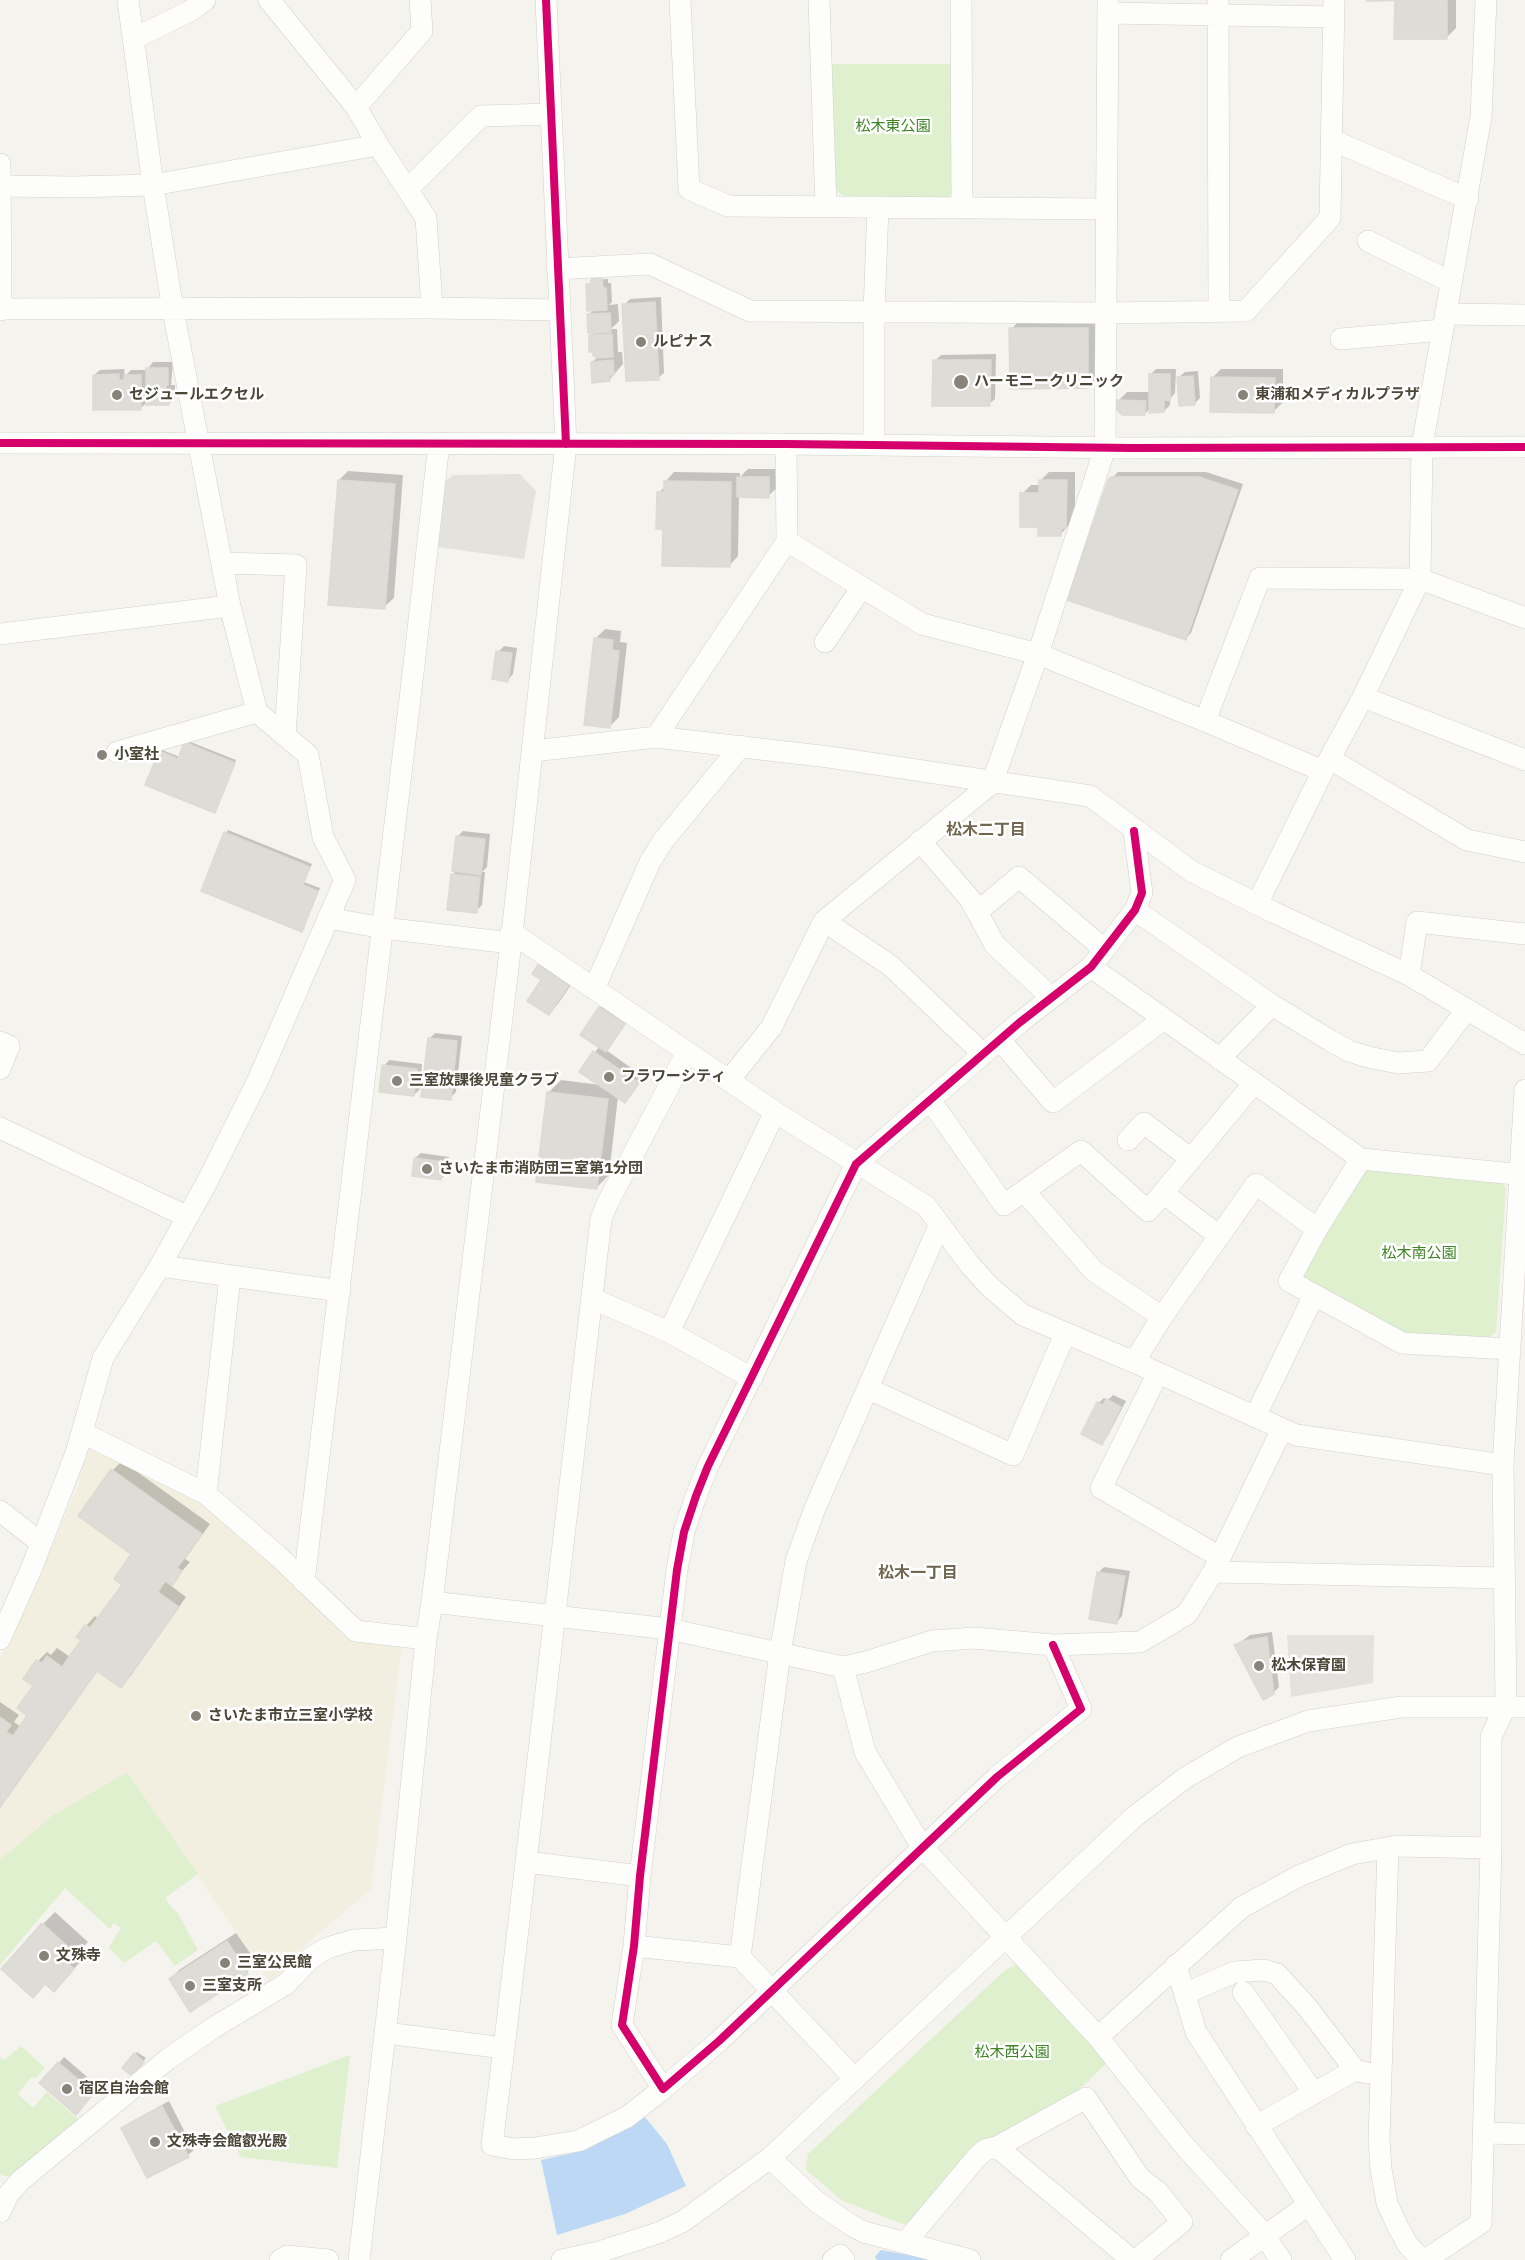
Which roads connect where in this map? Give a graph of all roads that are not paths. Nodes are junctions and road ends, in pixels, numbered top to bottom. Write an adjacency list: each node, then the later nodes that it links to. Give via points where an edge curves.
1 (128, 0): 13 (street)
2 (205, 0): 13 (street)
3 (269, 0): 14 (street)
4 (420, 0): 14 (street, via 422,31)
5 (546, 0): 15 (street)
6 (681, 0): 23 (street, via 689,189 728,206)
7 (819, 0): 23 (street)
8 (961, 0): 25 (street)
9 (1486, 0): 22 (street, via 1481,117)
10 (1108, 6): 11 (street); 26 (street)
11 (1218, 8): 12 (street); 35 (street)
12 (1334, 8): 16 (street)
13 (133, 39): 19 (street)
14 (356, 106): 17 (street)
15 (551, 114): 21 (street, via 481,116); 28 (street)
16 (1332, 140): 22 (street); 35 (street, via 1330,218 1246,311)
17 (378, 145): 19 (street); 21 (street)
18 (0, 164): 20 (street)
19 (153, 185): 20 (street); 32 (street)
20 (2, 186): 31 (street)
21 (408, 189): 30 (street, via 426,218)
22 (1468, 199): 29 (street)
23 (826, 206): 24 (street)
24 (878, 207): 25 (street); 34 (street)
25 (962, 207): 26 (street)
26 (1107, 209): 36 (street)
27 (1368, 241): 29 (street)
28 (557, 269): 33 (street); 34 (street, via 650,264 750,311)
29 (1451, 282): 38 (street)
30 (432, 308): 32 (street); 33 (street)
31 (1, 309): 32 (street)
32 (173, 310): 42 (street)
33 (559, 310): 43 (street)
34 (874, 312): 36 (street); 45 (street)
35 (1219, 312): 36 (street)
36 (1106, 313): 48 (street)
37 (1525, 315): 38 (street)
38 (1443, 322): 39 (street); 46 (street)
39 (1341, 339)
40 (0, 443): 42 (street)
41 (439, 443): 42 (street); 43 (street); 77 (street)
42 (198, 444): 50 (street)
43 (566, 444): 44 (street); 64 (street)
44 (786, 444): 45 (street); 49 (street)
45 (874, 445): 48 (street)
46 (1422, 447): 47 (street); 48 (street); 51 (street)
47 (1525, 447)
48 (1105, 448): 57 (street)
49 (787, 541): 52 (street); 62 (street)
50 (222, 562): 53 (street); 61 (street, via 296,565)
51 (1420, 579): 54 (street); 58 (street); 60 (street, via 1260,578)
52 (862, 587): 56 (street); 57 (street, via 922,624)
53 (230, 606): 55 (street); 59 (street)
54 (1525, 618)
55 (0, 634)
56 (825, 642)
57 (1038, 654): 60 (street); 68 (street)
58 (1364, 697): 66 (street); 67 (street)
59 (257, 712): 61 (street); 65 (street)
60 (1205, 721): 67 (street)
61 (285, 736): 75 (street, via 308,755 323,837 345,880)
62 (656, 737): 63 (street); 64 (street)
63 (741, 746): 68 (street); 83 (street, via 650,862)
64 (533, 750): 79 (street)
65 (117, 752)
66 (1525, 760)
67 (1326, 765): 71 (street, via 1467,840); 72 (street)
68 (992, 783): 69 (street, via 1090,796); 70 (street)
69 (1134, 831): 72 (street, via 1191,871); 73 (street, via 1143,893)
70 (920, 841): 74 (street); 76 (street)
71 (1525, 852)
72 (1257, 904): 82 (street)
73 (1135, 910): 80 (street); 85 (street)
74 (977, 912): 80 (street, via 1019,877); 84 (street, via 995,945)
75 (328, 918): 77 (street); 108 (street, via 258,1080)
76 (824, 921): 92 (street, via 891,966); 95 (street, via 771,1028)
77 (383, 928): 79 (street); 114 (street)
78 (1525, 933): 82 (street, via 1417,922)
79 (511, 938): 83 (street); 135 (street)
80 (1104, 949): 81 (street)
81 (1091, 967): 84 (street); 87 (street)
82 (1409, 975): 86 (street)
83 (594, 989): 91 (street)
84 (1051, 997): 88 (street)
85 (1272, 1005): 86 (street, via 1349,1051 1398,1063 1428,1061); 93 (street)
86 (1467, 1009): 90 (street)
87 (1164, 1019): 88 (street, via 1053,1102); 93 (street)
88 (1000, 1040): 92 (street)
89 (0, 1042): 94 (street, via 9,1046)
90 (1525, 1044)
91 (687, 1052): 95 (street); 116 (street, via 601,1219)
92 (983, 1054): 98 (street)
93 (1219, 1059): 96 (street)
94 (0, 1069)
95 (729, 1080): 99 (street)
96 (1254, 1083): 102 (street); 103 (street)
97 (1525, 1090): 105 (street)
98 (930, 1101): 104 (street); 106 (street, via 1004,1205)
99 (775, 1112): 104 (street); 118 (street)
100 (0, 1128): 108 (street)
101 (1128, 1140): 102 (street, via 1144,1123)
102 (1191, 1159): 107 (street)
103 (1361, 1159): 105 (street); 110 (street)
104 (856, 1164): 109 (street, via 926,1206); 123 (street)
105 (1522, 1175): 120 (street)
106 (1024, 1191): 107 (street, via 1081,1151 1148,1211); 117 (street, via 1094,1271)
107 (1163, 1193): 111 (street)
108 (188, 1217): 112 (street)
109 (939, 1226): 119 (street, via 970,1265 1011,1306); 124 (street)
110 (1317, 1229): 111 (street, via 1256,1184); 115 (street, via 1289,1281)
111 (1219, 1236): 117 (street)
112 (160, 1266): 113 (street); 127 (street, via 103,1358)
113 (230, 1276): 114 (street); 129 (street)
114 (340, 1291): 134 (street)
115 (1314, 1295): 120 (street, via 1402,1343); 125 (street)
116 (593, 1299): 118 (street); 136 (street)
117 (1162, 1317): 121 (street)
118 (669, 1332): 123 (street)
119 (1065, 1334): 121 (street); 124 (street, via 1013,1455)
120 (1509, 1348): 128 (street)
121 (1134, 1362): 122 (street)
122 (1158, 1373): 125 (street); 132 (street, via 1101,1488)
123 (752, 1378): 137 (street, via 708,1466 684,1532)
124 (869, 1389): 141 (street, via 802,1541 790,1582)
125 (1255, 1417): 126 (street)
126 (1282, 1429): 128 (street, via 1296,1436); 132 (street)
127 (83, 1433): 129 (street); 131 (street)
128 (1503, 1465): 133 (street)
129 (206, 1494): 134 (street)
130 (0, 1511): 131 (street)
131 (41, 1543): 138 (street)
132 (1216, 1564): 133 (street); 140 (street, via 1187,1614 1140,1642)
133 (1504, 1578): 143 (street)
134 (304, 1582): 139 (street, via 356,1631)
135 (432, 1602): 136 (street); 139 (street)
136 (555, 1615): 137 (street); 147 (street)
137 (669, 1629): 141 (street); 148 (street)
138 (0, 1639)
139 (426, 1639): 150 (street)
140 (1053, 1644): 142 (street, via 974,1638 932,1641); 144 (street, via 1081,1709 997,1777)
141 (780, 1653): 142 (street); 152 (street)
142 (843, 1667): 144 (street, via 865,1752)
143 (1515, 1706): 146 (street, via 1491,1737); 149 (street, via 1401,1707 1331,1717 1308,1721 1238,1747 1185,1778 1134,1817)
144 (922, 1848): 149 (street); 154 (street)
145 (1388, 1848): 146 (street); 153 (street, via 1352,1854 1299,1876 1242,1908); 161 (street)
146 (1491, 1848): 166 (street)
147 (526, 1862): 148 (street); 159 (street)
148 (640, 1876): 151 (street)
149 (1005, 1936): 158 (street); 162 (street)
150 (396, 1938): 157 (street); 170 (street, via 354,1940 327,1948 311,1958 286,1984 168,2059 20,2181)
151 (634, 1946): 152 (street); 163 (street, via 622,2025)
152 (740, 1957): 154 (street)
153 (1176, 1965): 156 (street); 158 (street)
154 (772, 1990): 162 (street); 163 (street)
155 (1244, 1992): 164 (street)
156 (1186, 1993): 160 (street, via 1235,1972 1264,1970 1277,1974); 165 (street, via 1196,2032)
157 (386, 2033): 159 (street); 177 (street)
158 (1098, 2037): 173 (street, via 1182,2144)
159 (504, 2048): 163 (street, via 492,2145 535,2148 578,2141 620,2121)
160 (1355, 2070): 161 (street); 164 (street)
161 (1381, 2076): 186 (street, via 1378,2140 1387,2203 1408,2244)
162 (855, 2079): 169 (street)
163 (663, 2089)
164 (1314, 2093): 165 (street)
165 (1256, 2126): 171 (street)
166 (1485, 2133): 167 (street); 186 (street, via 1481,2223)
167 (1525, 2134)
168 (997, 2146): 174 (street, via 977,2157); 182 (street); 182 (street, via 1086,2098 1140,2178 1158,2192 1182,2222)
169 (770, 2158): 174 (street, via 817,2202 851,2225); 178 (street, via 682,2222 599,2252)
170 (5, 2188): 172 (street)
171 (1308, 2205): 173 (street); 185 (street)
172 (0, 2212)
173 (1264, 2236): 183 (street); 184 (street)
174 (904, 2243): 181 (street)
175 (280, 2260): 176 (street, via 287,2256)
176 (328, 2260)
177 (359, 2260)
178 (562, 2260)
179 (833, 2260): 180 (street, via 840,2255)
180 (844, 2260)
181 (970, 2260)
182 (1134, 2260)
183 (1232, 2260)
184 (1281, 2260)
185 (1345, 2260)
186 (1424, 2260)

